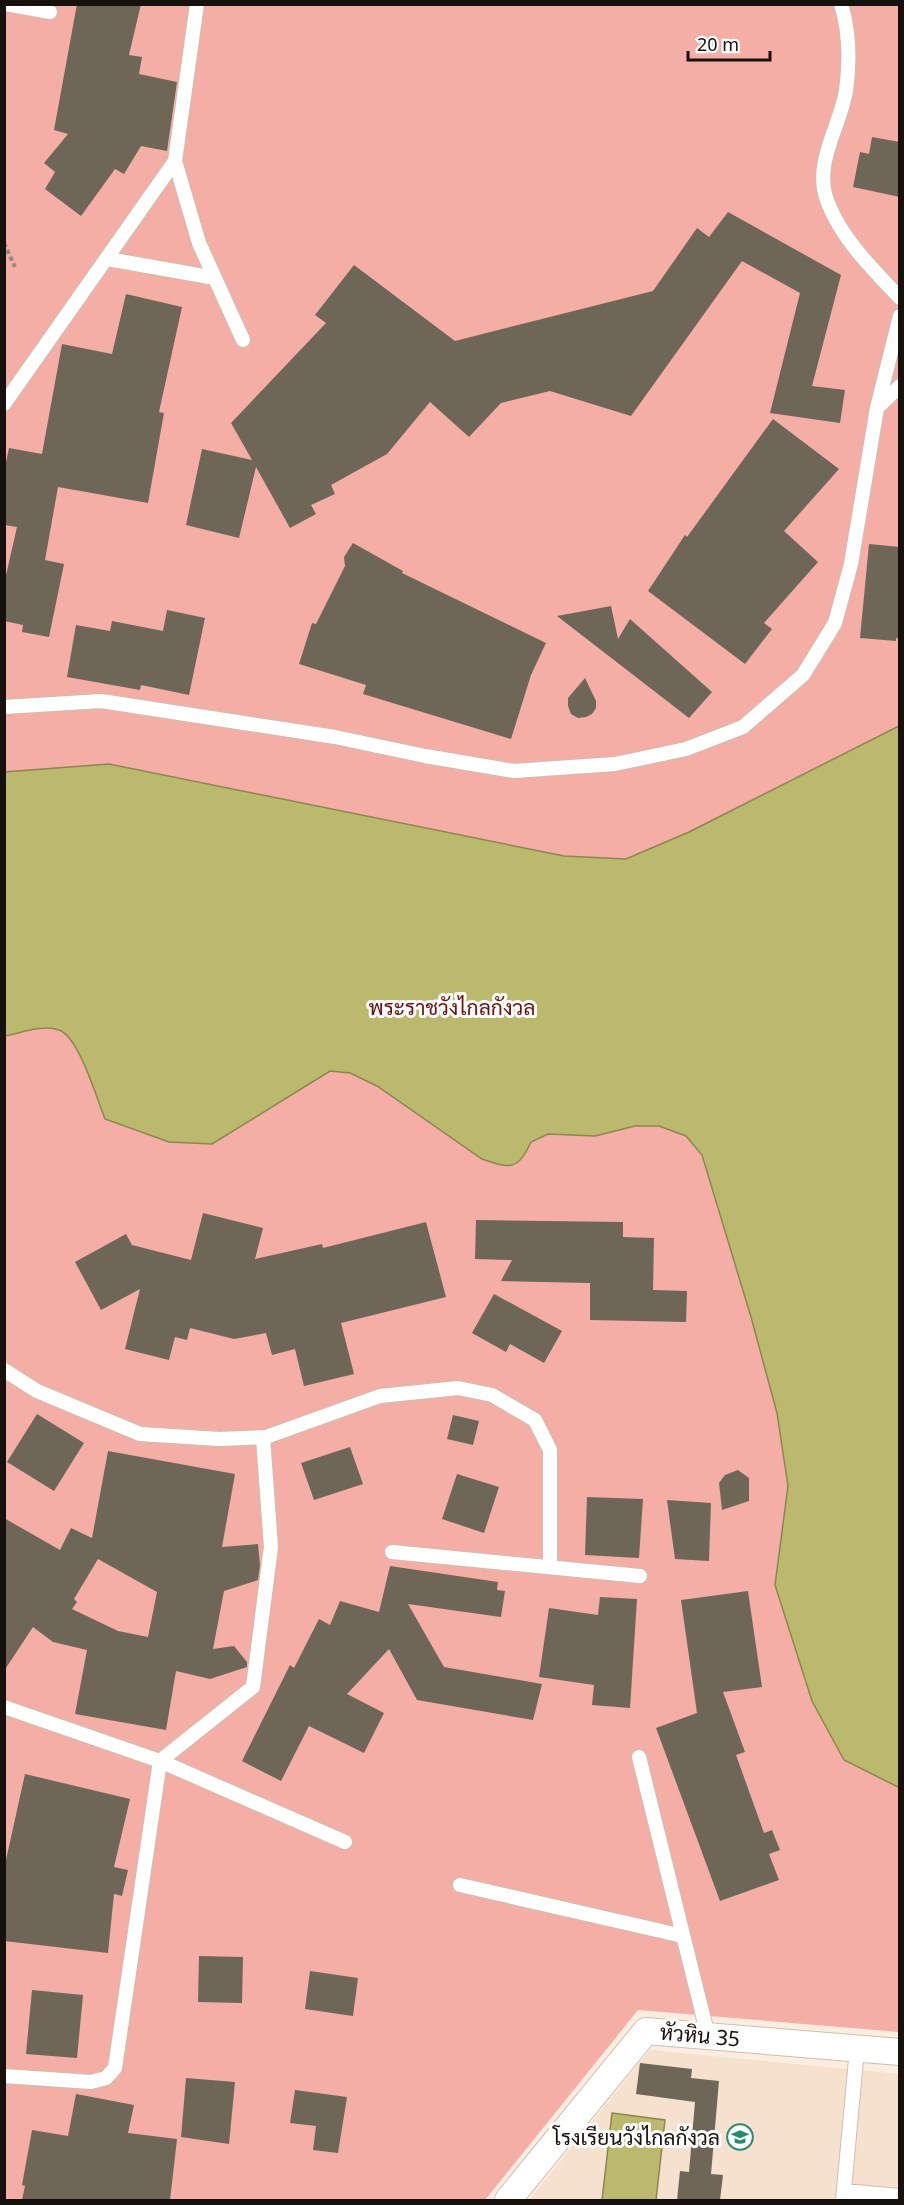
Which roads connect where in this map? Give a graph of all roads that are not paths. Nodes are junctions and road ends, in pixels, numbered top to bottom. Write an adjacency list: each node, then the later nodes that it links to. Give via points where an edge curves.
1 (6, 4): 4 (lane)
2 (197, 4): 5 (lane)
3 (841, 4): 8 (lane, via 849,54 846,93 823,177 827,201 846,238)
4 (50, 12)
5 (175, 161): 6 (lane); 7 (lane, via 199,243)
6 (108, 259): 7 (lane); 12 (lane)
7 (215, 278): 10 (lane)
8 (900, 298)
9 (900, 316): 13 (lane)
10 (243, 340)
11 (900, 386): 13 (lane)
12 (4, 404)
13 (877, 408): 14 (lane, via 851,564 835,623 803,675 743,727 686,749 615,764 514,771 336,737 101,701)
14 (4, 707)
15 (4, 1370): 16 (lane, via 37,1391 140,1434)
16 (263, 1438): 18 (lane, via 380,1396 458,1388 492,1395 535,1420 550,1450); 22 (lane, via 272,1547 253,1687)
17 (392, 1552): 18 (lane)
18 (550, 1567): 19 (lane)
19 (640, 1576)
20 (4, 1707): 22 (lane)
21 (639, 1757): 25 (lane)
22 (160, 1761): 23 (lane); 29 (lane, via 115,2068 106,2078 91,2082)
23 (345, 1842)
24 (460, 1885): 25 (lane)
25 (684, 1936): 26 (lane)
26 (708, 2036): 27 (street, หัวหิน 35); 32 (street, หัวหิน 35, via 646,2031)
27 (857, 2049): 28 (street, หัวหิน 35); 30 (lane)
28 (900, 2052)
29 (4, 2076)
30 (843, 2196): 31 (lane)
31 (900, 2196)
32 (508, 2200)

